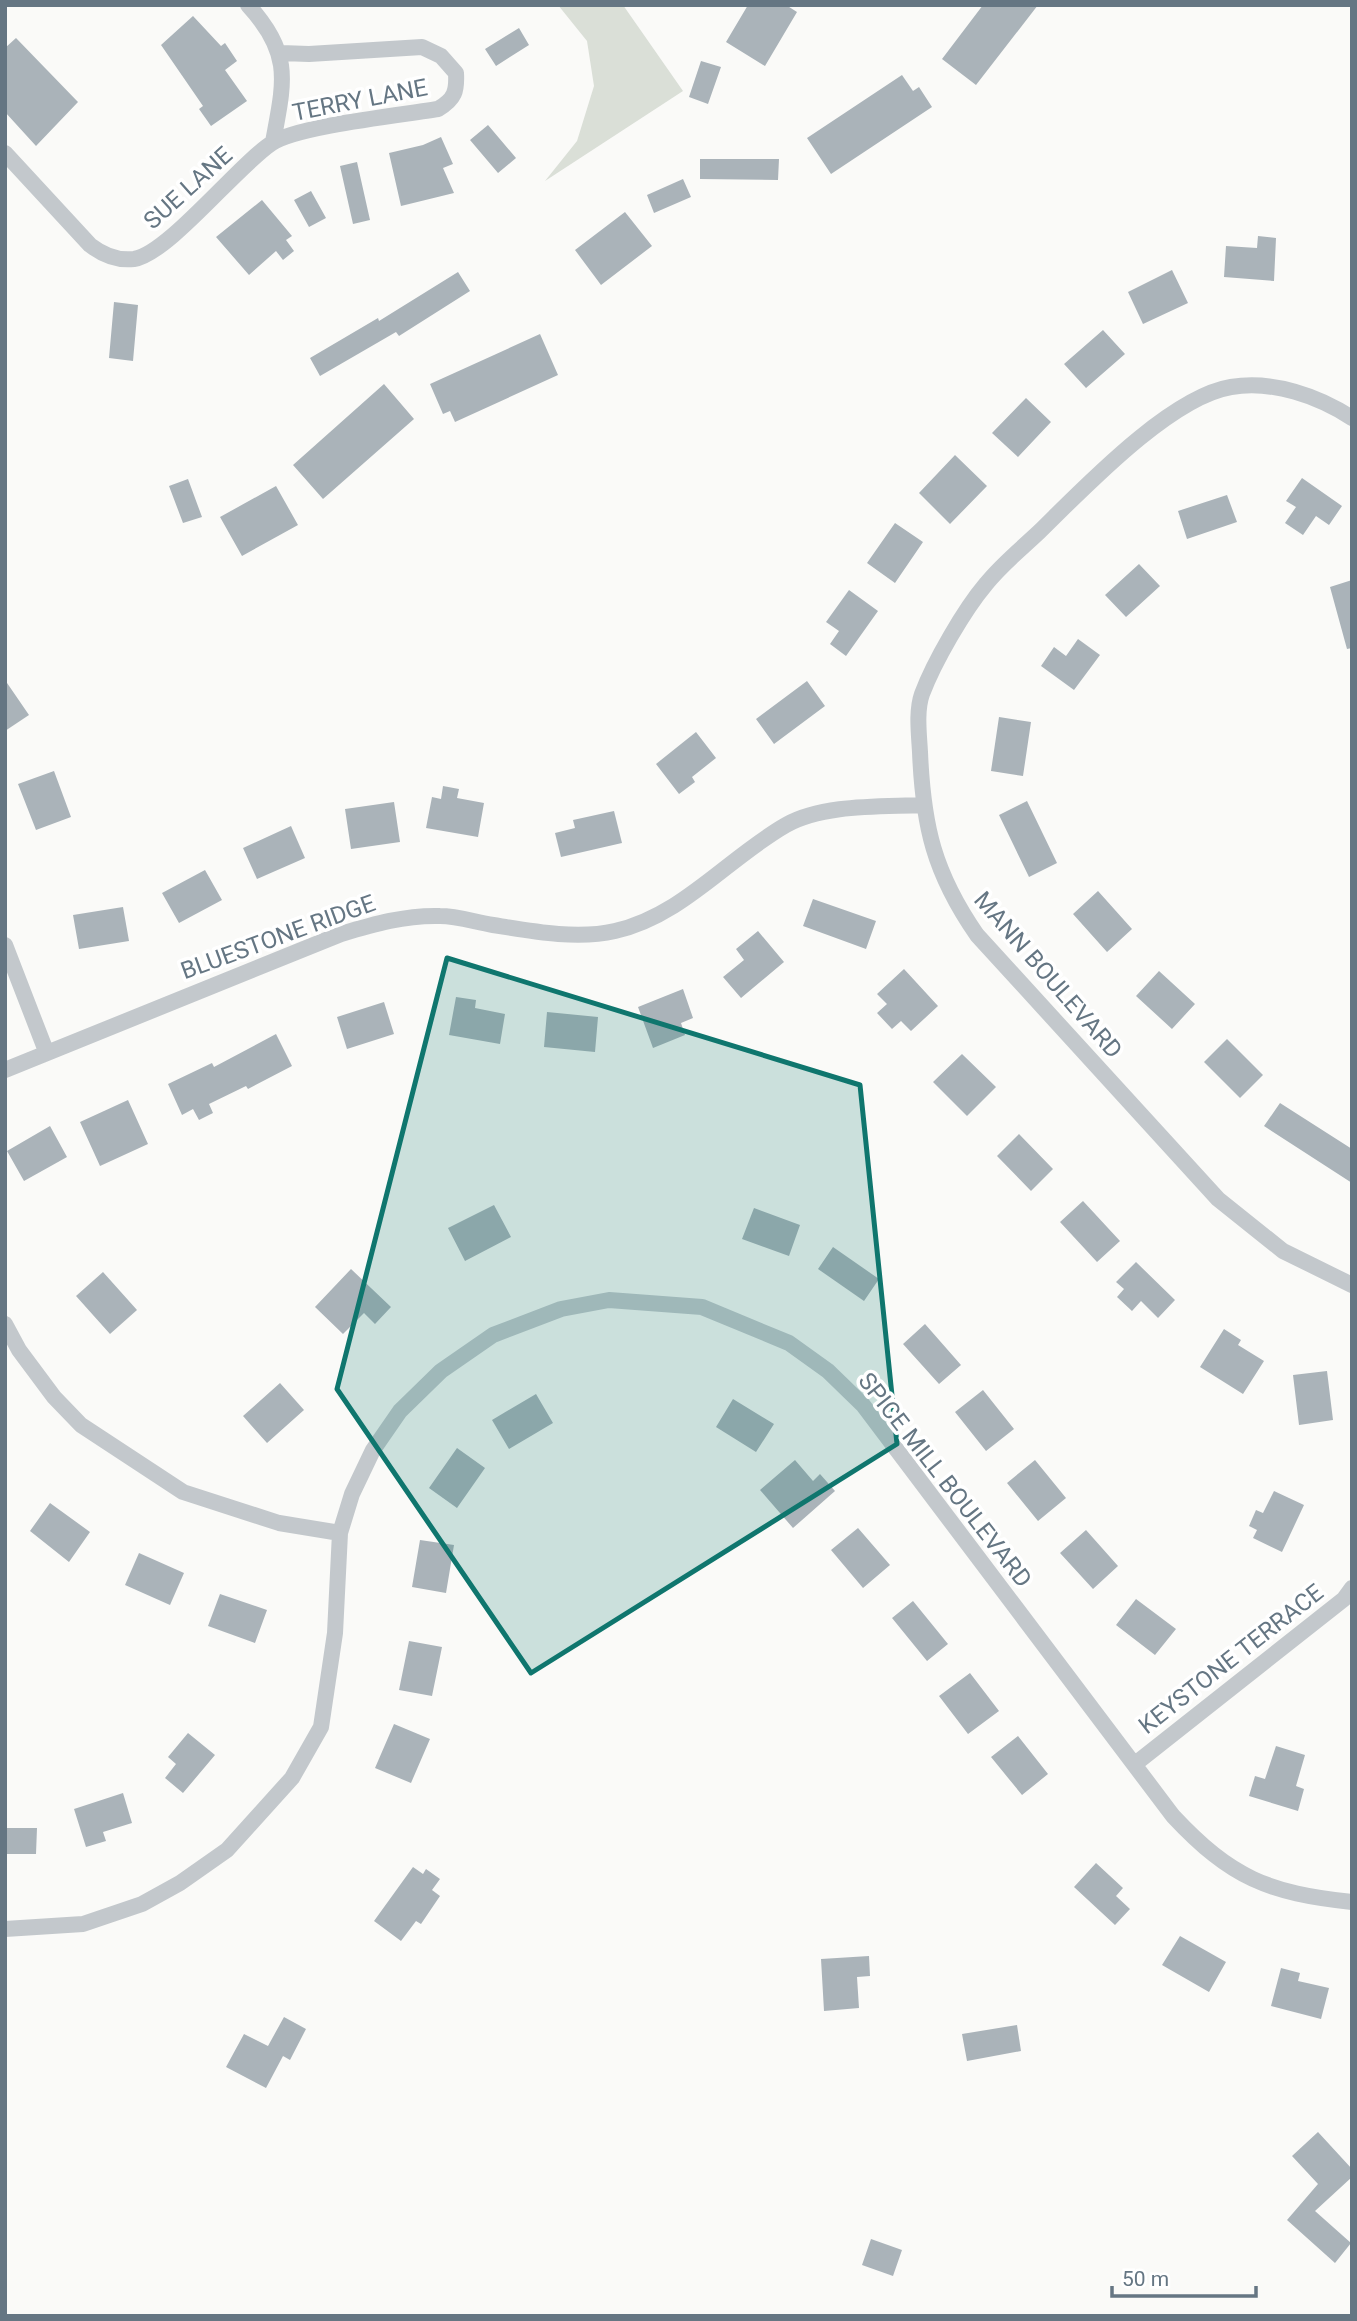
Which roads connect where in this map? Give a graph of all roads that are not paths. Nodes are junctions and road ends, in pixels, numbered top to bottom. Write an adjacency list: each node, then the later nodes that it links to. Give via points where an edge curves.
1 (248, 5): 2 (street)
2 (281, 53): 3 (street, via 281,101); 3 (street, TERRY LANE, via 422,47 441,56 457,73 457,91 438,109 304,132)
3 (272, 142): 4 (street, SUE LANE, via 160,247 136,259 104,255 90,245)
4 (5, 153)
5 (1352, 418): 6 (street, MANN BOULEVARD, via 1309,396 1273,386 1231,387 1200,397 1166,419 1097,476 986,583 960,620 922,695 918,727)
6 (922, 805): 8 (street, BLUESTONE RIDGE, via 840,809 788,823 651,918 614,931 577,934 442,916 393,918 341,934); 10 (street, MANN BOULEVARD, via 951,897 977,935 1218,1199 1283,1251)
7 (5, 945): 8 (street)
8 (46, 1051): 9 (street, BLUESTONE RIDGE)
9 (5, 1070)
10 (1352, 1286)
11 (5, 1324): 12 (street, via 54,1398 81,1425 183,1492 279,1522)
12 (340, 1533): 14 (street, SPICE MILL BOULEVARD, via 373,1450 400,1410 441,1371 493,1335 561,1309 609,1300 702,1307 789,1343 828,1371 863,1405); 16 (street, SPICE MILL BOULEVARD, via 335,1633 321,1727 292,1778 227,1850 142,1904 82,1924)
13 (1352, 1588): 14 (street, KEYSTONE TERRACE, via 1344,1599)
14 (1135, 1763): 15 (street, SPICE MILL BOULEVARD, via 1206,1851 1240,1875 1310,1898)
15 (1352, 1902)
16 (5, 1929)

